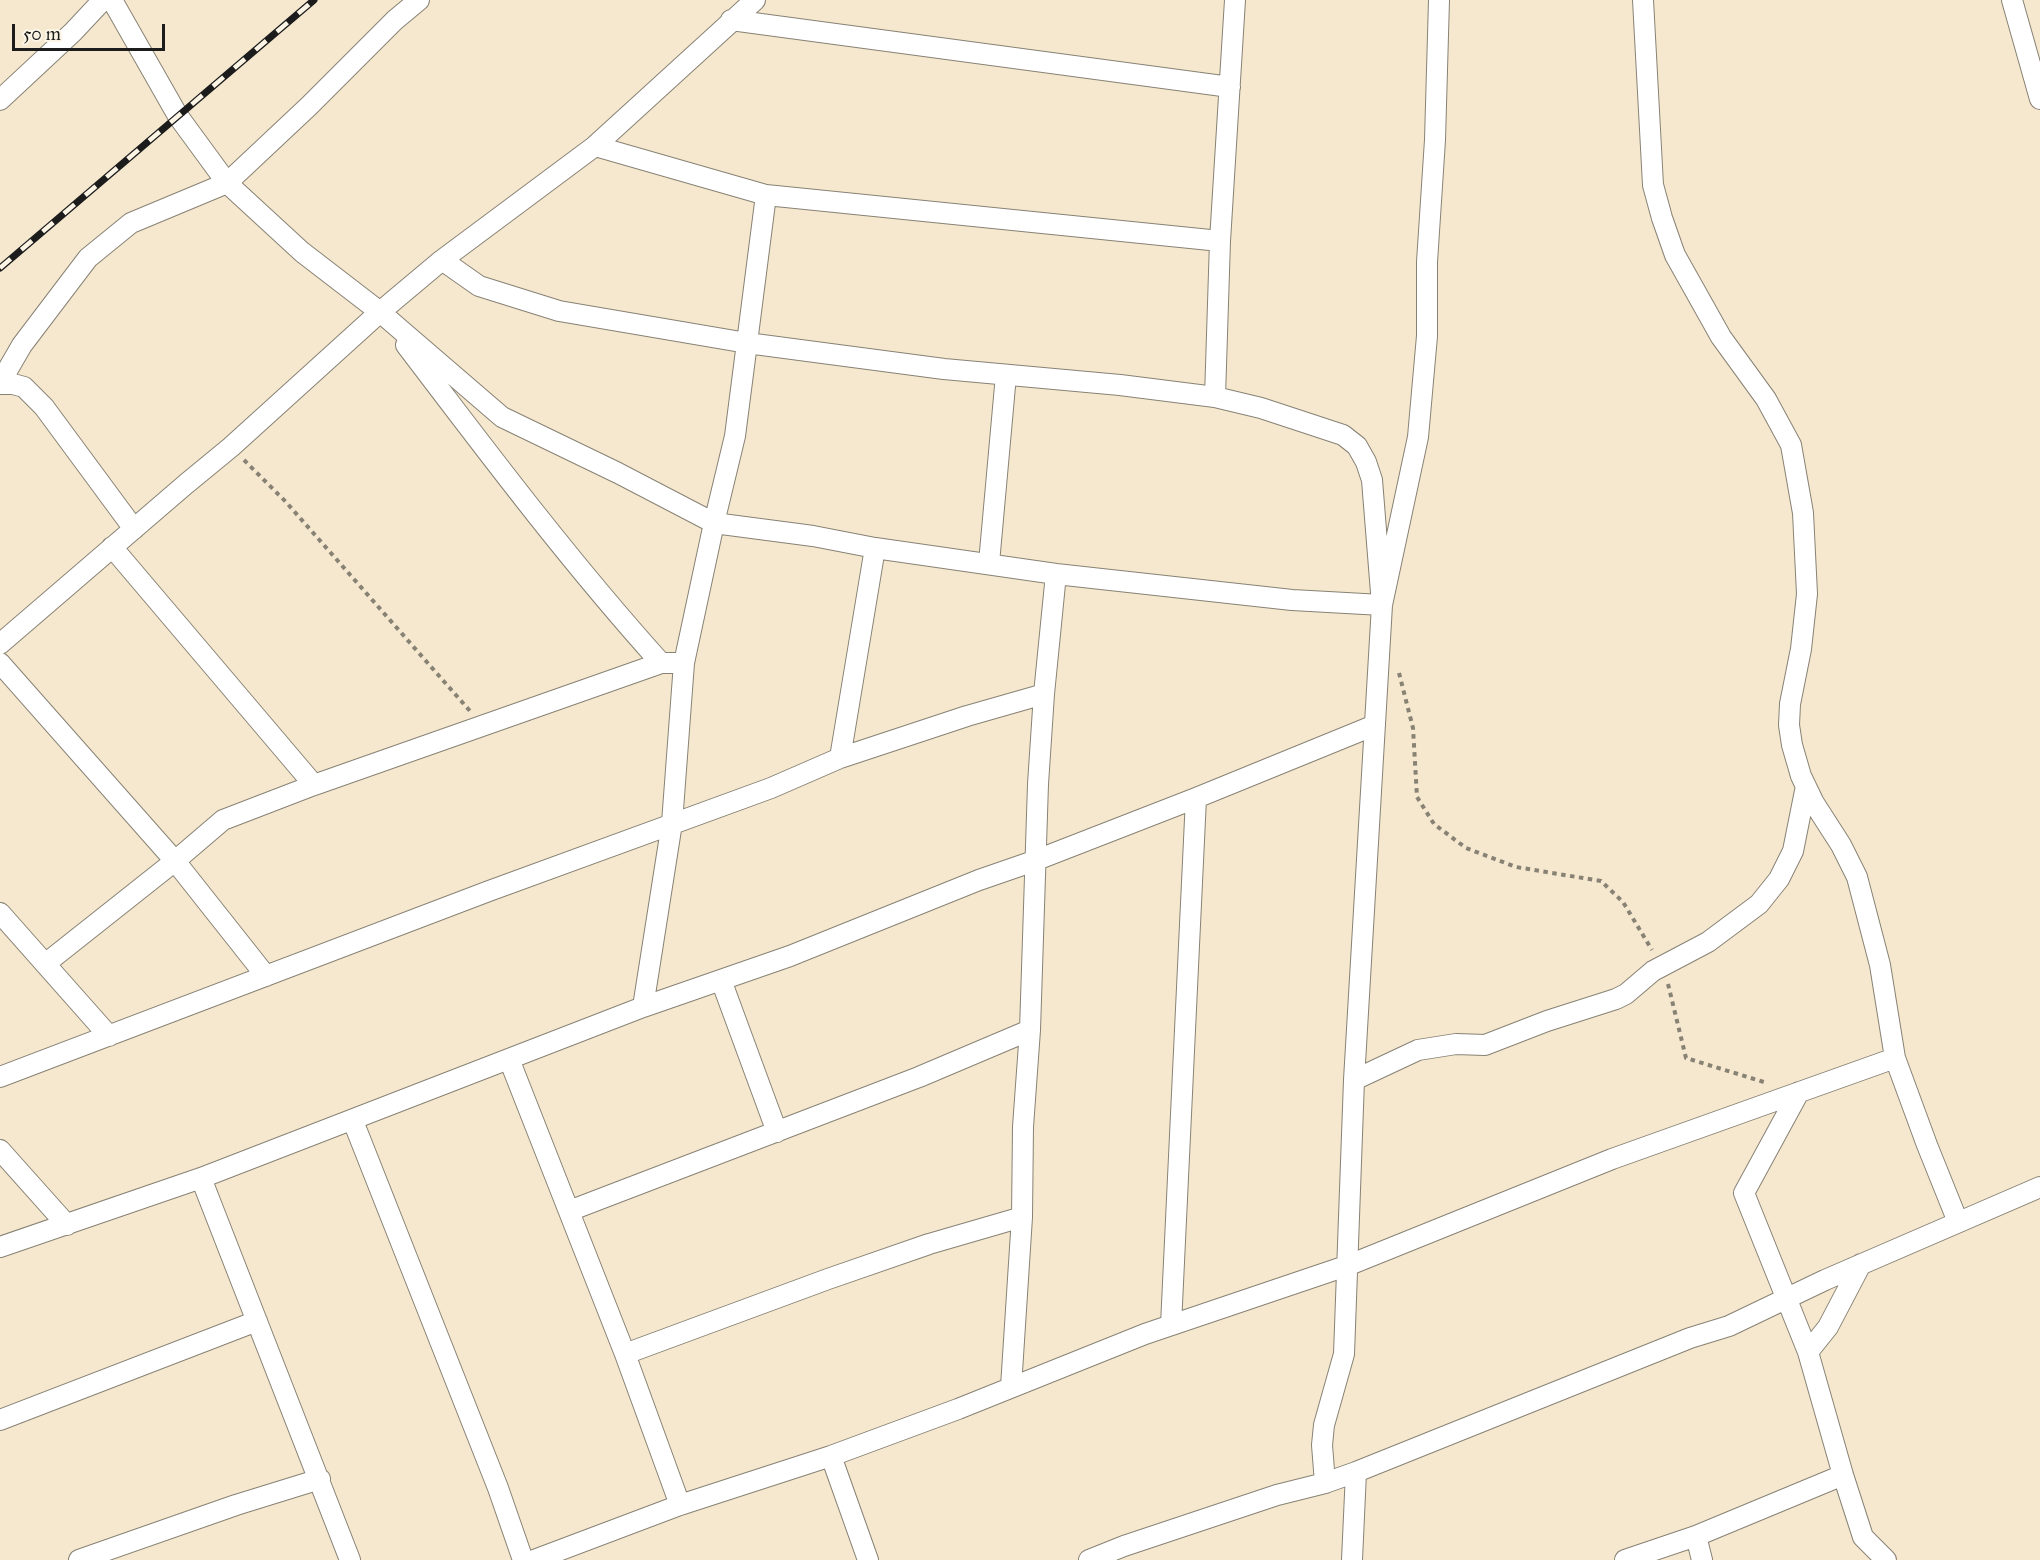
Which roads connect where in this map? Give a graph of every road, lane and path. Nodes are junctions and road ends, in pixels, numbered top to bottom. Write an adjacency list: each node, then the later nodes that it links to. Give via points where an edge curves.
1 (103, 0): 12 (street)
2 (112, 0): 14 (street, via 178,116)
3 (419, 0): 14 (street)
4 (755, 0): 9 (street)
5 (1235, 0): 10 (street)
6 (1439, 0): 30 (street, via 1427,336 1418,438)
7 (1643, 0): 41 (street, via 1653,185 1662,218 1675,255 1721,337 1766,399 1791,445 1803,513 1807,594 1789,725)
8 (2012, 0): 11 (street)
9 (731, 21): 10 (street); 13 (street)
10 (1230, 87): 16 (street)
11 (2040, 99)
12 (0, 100)
13 (595, 146): 15 (street); 17 (street)
14 (227, 183): 18 (street, via 302,252); 21 (street, via 130,223 87,258 22,345)
15 (766, 195): 16 (street); 19 (street)
16 (1220, 241): 22 (street)
17 (442, 260): 18 (street); 19 (street, via 479,286 559,311)
18 (380, 312): 23 (street); 24 (street, via 502,417); 33 (street, via 614,611)
19 (747, 343): 20 (street); 24 (street, via 735,436)
20 (1006, 375): 22 (street); 28 (street)
21 (0, 384): 25 (street, via 24,387 44,407)
22 (1215, 397): 30 (street, via 1343,435 1358,446 1372,480)
23 (231, 447): 25 (street); 38 (path, via 286,502)
24 (714, 523): 27 (street); 34 (street)
25 (134, 529): 26 (street)
26 (112, 548): 31 (street); 40 (street)
27 (875, 548): 28 (street); 39 (street)
28 (989, 563): 29 (street)
29 (1056, 574): 30 (street, via 1270,598); 36 (street)
30 (1382, 605): 37 (street)
31 (0, 644)
32 (0, 663): 44 (street)
33 (661, 663): 34 (street); 38 (street)
34 (684, 663): 43 (street)
35 (1399, 672): 48 (path, via 1413,728 1416,797 1434,824 1466,848 1516,867 1601,881 1623,902)
36 (1044, 694): 39 (street); 45 (street)
37 (1375, 724): 42 (street); 57 (street)
38 (484, 727): 40 (street)
39 (840, 758): 43 (street, via 771,788)
40 (314, 785): 44 (street, via 223,820)
41 (1806, 786): 48 (street, via 1793,851 1779,879 1759,904 1708,942); 54 (street, via 1857,877 1880,965)
42 (1196, 798): 45 (street); 73 (street)
43 (672, 823): 49 (street); 51 (street)
44 (175, 861): 47 (street); 49 (street)
45 (1034, 861): 50 (street); 52 (street)
46 (0, 913): 47 (street)
47 (45, 964): 53 (street)
48 (1662, 966): 57 (street, via 1616,999 1485,1045 1456,1044 1418,1050); 58 (path, via 1686,1058)
49 (266, 976): 53 (street)
50 (722, 980): 51 (street); 60 (street)
51 (644, 1007): 55 (street)
52 (1030, 1030): 60 (street); 65 (street)
53 (108, 1036): 56 (street)
54 (1895, 1058): 58 (street); 66 (street)
55 (509, 1059): 59 (street); 64 (street)
56 (0, 1077)
57 (1354, 1080): 70 (street)
58 (1799, 1092): 70 (street, via 1612,1159); 71 (street, via 1744,1193)
59 (353, 1121): 62 (street); 87 (street)
60 (777, 1132): 64 (street)
61 (0, 1150): 67 (street)
62 (201, 1178): 67 (street); 72 (street)
63 (2040, 1187): 66 (street)
64 (569, 1211): 75 (street)
65 (1022, 1217): 75 (street, via 850,1271); 76 (street)
66 (1958, 1222): 69 (street)
67 (66, 1225): 68 (street)
68 (0, 1247)
69 (1861, 1264): 71 (street); 74 (street, via 1828,1327)
70 (1349, 1265): 73 (street); 82 (street, via 1344,1354 1324,1425)
71 (1787, 1297): 74 (street); 79 (street, via 1729,1326 1690,1338)
72 (257, 1321): 77 (street); 81 (street)
73 (1171, 1325): 76 (street)
74 (1808, 1352): 80 (street)
75 (626, 1354): 83 (street)
76 (1011, 1387): 78 (street)
77 (0, 1420)
78 (831, 1456): 83 (street); 89 (street)
79 (1356, 1472): 82 (street); 91 (street)
80 (1843, 1475): 84 (street); 94 (street, via 1863,1537)
81 (320, 1479): 85 (street); 86 (street)
82 (1325, 1483): 90 (street, via 1277,1495)
83 (680, 1505): 88 (street)
84 (1696, 1536): 92 (street); 93 (street)
85 (79, 1560)
86 (350, 1560)
87 (523, 1560)
88 (534, 1560)
89 (868, 1560)
90 (1089, 1560)
91 (1352, 1560)
92 (1625, 1560)
93 (1702, 1560)
94 (1886, 1560)

